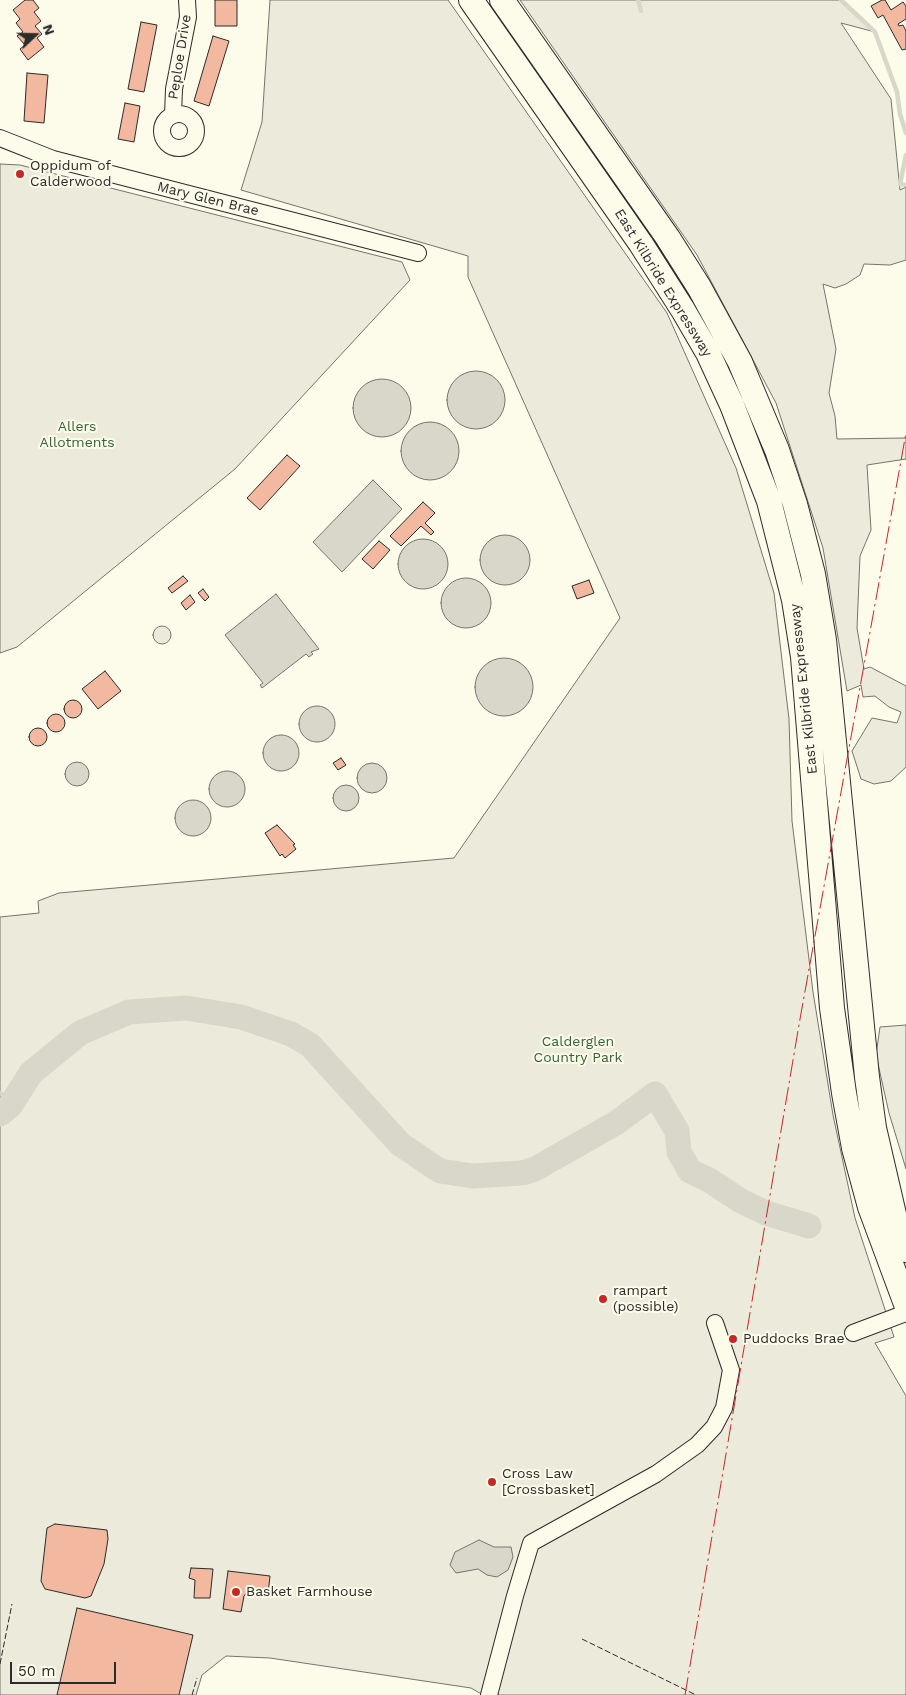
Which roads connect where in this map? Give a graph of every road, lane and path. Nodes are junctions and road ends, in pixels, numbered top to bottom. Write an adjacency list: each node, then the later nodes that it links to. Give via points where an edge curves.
1 (187, 0): 4 (street, Peploe Drive, via 188,17)
2 (471, 0): 8 (highway, East Kilbride Expressway, via 641,244 683,310 732,404 769,501 794,600 803,657 832,1008 844,1093 870,1207)
3 (502, 0): 7 (highway, East Kilbride Expressway, via 699,287 740,362 777,450 795,504 813,574 824,640 874,1128 896,1223)
4 (172, 115)
5 (0, 138): 6 (street, Mary Glen Brae, via 54,159)
6 (418, 253)
7 (906, 1250)
8 (906, 1304)
9 (906, 1313): 11 (street)
10 (715, 1323): 12 (street, via 731,1370 724,1408 714,1427 698,1445 656,1474 531,1543)
11 (854, 1332)
12 (489, 1695)

